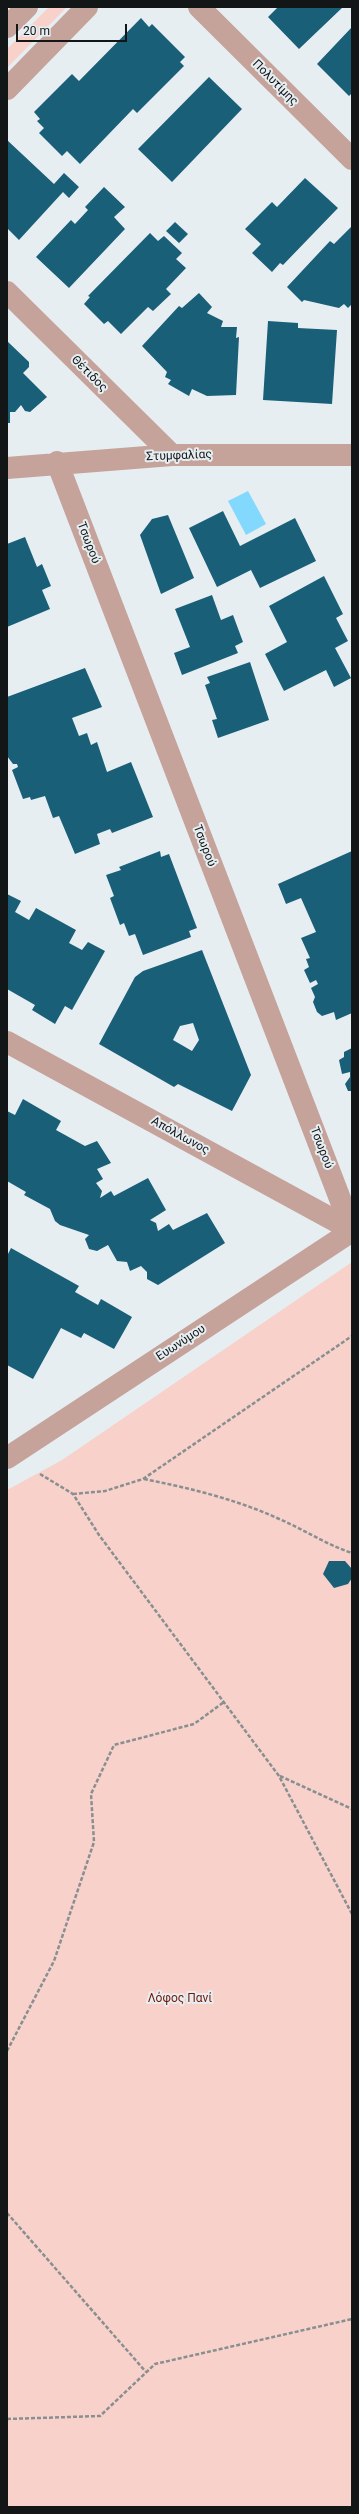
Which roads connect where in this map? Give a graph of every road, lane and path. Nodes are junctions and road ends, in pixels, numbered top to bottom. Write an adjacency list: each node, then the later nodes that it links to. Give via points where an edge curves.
1 (27, 7): 4 (street)
2 (87, 7): 5 (street)
3 (199, 7): 6 (street, Πολυτίμης)
4 (7, 27)
5 (7, 89)
6 (352, 159)
7 (7, 292): 8 (street, Θέτιδος)
8 (172, 455): 9 (street, Στυμφαλίας); 10 (street, Στυμφαλίας)
9 (352, 455)
10 (57, 462): 11 (street, Στυμφαλίας); 13 (street, Τσωρού)
11 (7, 468)
12 (7, 1042): 13 (street, Απόλλωνος)
13 (352, 1230): 15 (street, Ευωνύμου)
14 (352, 1336): 16 (path)
15 (8, 1456): 17 (path)
16 (144, 1479): 17 (path, via 105,1491); 18 (path, via 224,1498 277,1518 327,1544)
17 (73, 1494): 19 (path, via 99,1535)
18 (352, 1553)
19 (224, 1702): 20 (path); 23 (path, via 194,1724 114,1745 91,1794 94,1842 56,1954)
20 (279, 1776): 21 (path); 22 (path)
21 (352, 1809)
22 (352, 1914)
23 (7, 2051)
24 (7, 2213): 26 (path)
25 (352, 2319): 26 (path, via 155,2364)
26 (146, 2372): 27 (path, via 100,2416)
27 (7, 2419)

